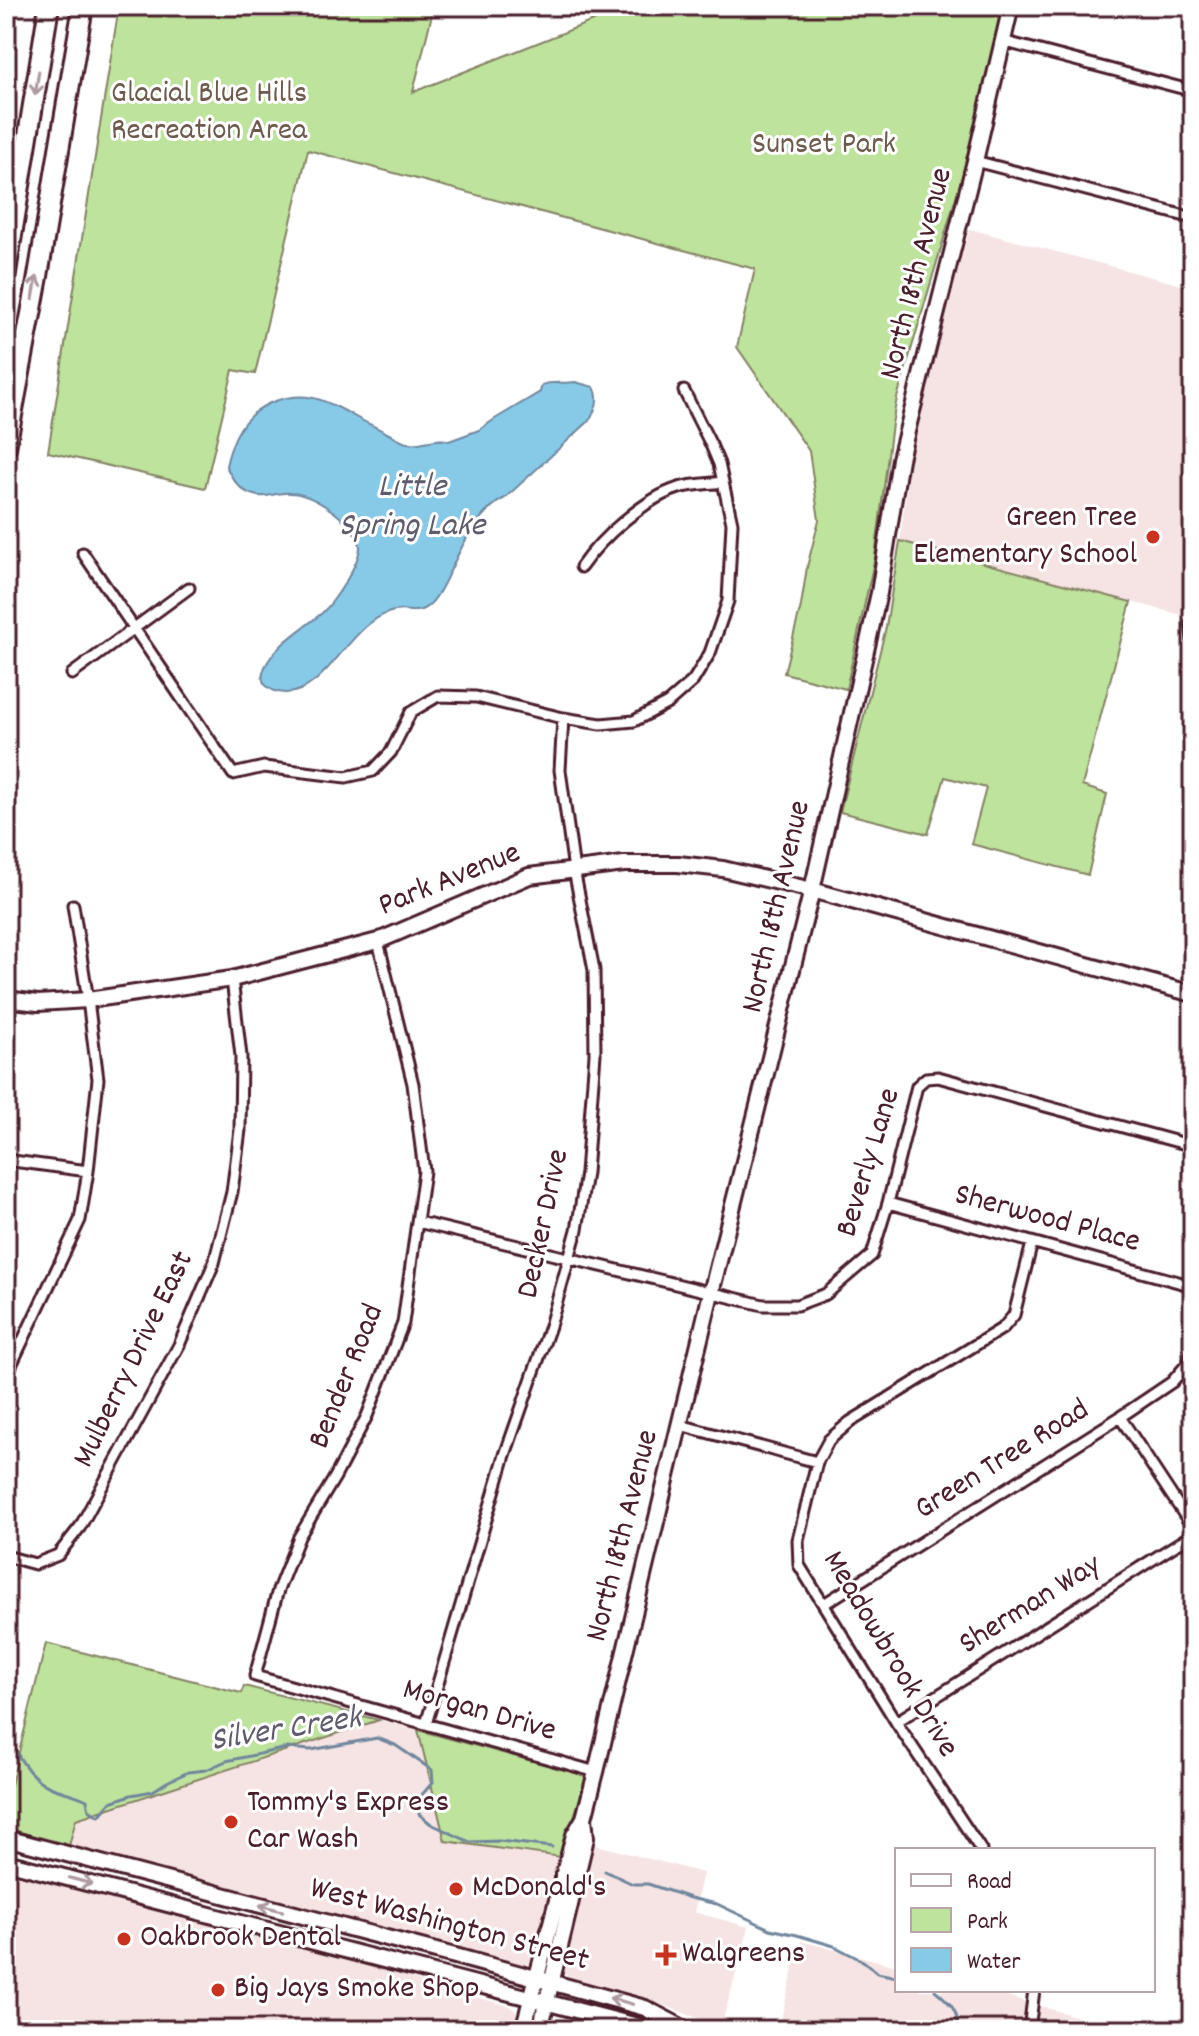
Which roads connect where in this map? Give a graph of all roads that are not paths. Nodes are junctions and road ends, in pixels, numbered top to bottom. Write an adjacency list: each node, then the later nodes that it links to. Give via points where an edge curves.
1 (49, 6): 8 (highway, one-way to 8)
2 (83, 6): 10 (highway, one-way to 2)
3 (1011, 6): 4 (street, North 18th Avenue)
4 (1002, 41): 5 (street); 6 (street, North 18th Avenue)
5 (1193, 91)
6 (975, 161): 7 (street); 21 (street, North 18th Avenue, via 900,459 879,593)
7 (1193, 218)
8 (6, 272)
9 (684, 391): 11 (street)
10 (6, 447)
11 (723, 482): 13 (street, via 679,488 645,505 592,550); 19 (street, via 732,523 728,601 710,653 693,681 668,703 634,721 601,724)
12 (83, 553): 16 (street)
13 (581, 567)
14 (189, 588): 16 (street)
15 (1191, 623): 17 (street)
16 (135, 628): 18 (street); 19 (street, via 233,774 264,767 346,777 373,771 391,752 411,712 438,696 476,697)
17 (1193, 642)
18 (72, 674)
19 (563, 718): 20 (street, Decker Drive, via 560,770)
20 (574, 870): 21 (street, Park Avenue, via 678,864); 23 (street, Park Avenue, via 529,876); 34 (street, Decker Drive, via 594,970 595,1054 586,1173)
21 (812, 890): 25 (street, Park Avenue); 36 (street, North 18th Avenue)
22 (73, 905): 27 (street)
23 (378, 941): 24 (street, Park Avenue); 32 (street, Bender Road, via 413,1084 424,1171)
24 (232, 979): 27 (street, Park Avenue); 44 (street, Mulberry Drive East, via 241,1056 240,1130 232,1192 214,1263 179,1345 80,1527 58,1555 46,1560 35,1564)
25 (1193, 994)
26 (6, 999): 27 (street, Park Avenue)
27 (88, 1000): 30 (street, via 98,1079)
28 (1193, 1146): 31 (street, Beverly Lane, via 926,1078 917,1086)
29 (13, 1161): 30 (street)
30 (88, 1171): 38 (street, via 80,1220)
31 (888, 1203): 33 (street, Sherwood Place); 36 (street, Beverly Lane, via 872,1255 826,1294 797,1305 763,1305)
32 (418, 1222): 34 (street, Beverly Lane); 46 (street, Bender Road, via 403,1323 367,1416 299,1537 278,1590)
33 (1032, 1243): 35 (street, Sherwood Place); 41 (street, Meadowbrook Drive, via 1014,1315 1003,1328 850,1422 829,1440)
34 (568, 1259): 36 (street, Beverly Lane); 48 (street, Decker Drive)
35 (1193, 1286)
36 (711, 1293): 40 (street, North 18th Avenue)
37 (1193, 1346): 39 (street, Green Tree Road, via 1190,1361 1172,1382)
38 (6, 1376)
39 (1120, 1417): 42 (street); 45 (street, Green Tree Road)
40 (680, 1425): 41 (street); 49 (street, North 18th Avenue)
41 (817, 1462): 45 (street, Meadowbrook Drive, via 798,1540 799,1565)
42 (1193, 1528)
43 (1193, 1534): 47 (street, Sherman Way)
44 (6, 1556)
45 (824, 1604): 47 (street, Meadowbrook Drive)
46 (255, 1676): 48 (street, Morgan Drive)
47 (896, 1722): 52 (street, Meadowbrook Drive)
48 (426, 1724): 49 (street, Morgan Drive)
49 (596, 1772): 50 (street, North 18th Avenue)
50 (584, 1818): 54 (street, North 18th Avenue, via 574,1835); 55 (street, North 18th Avenue, via 586,1838)
51 (6, 1838): 54 (street, West Washington Street, one-way to 51)
52 (980, 1848)
53 (6, 1862): 57 (street, West Washington Street, one-way to 57)
54 (536, 1978): 55 (street, West Washington Street); 57 (street, North 18th Avenue)
55 (552, 1982): 58 (street, North 18th Avenue); 62 (street, West Washington Street, one-way to 55, via 645,2008)
56 (1034, 1992): 63 (street)
57 (531, 1999): 58 (street, West Washington Street); 59 (street, North 18th Avenue)
58 (547, 2003): 60 (street, North 18th Avenue); 61 (street, West Washington Street)
59 (523, 2030)
60 (540, 2030)
61 (660, 2030)
62 (687, 2030)
63 (1029, 2030)

